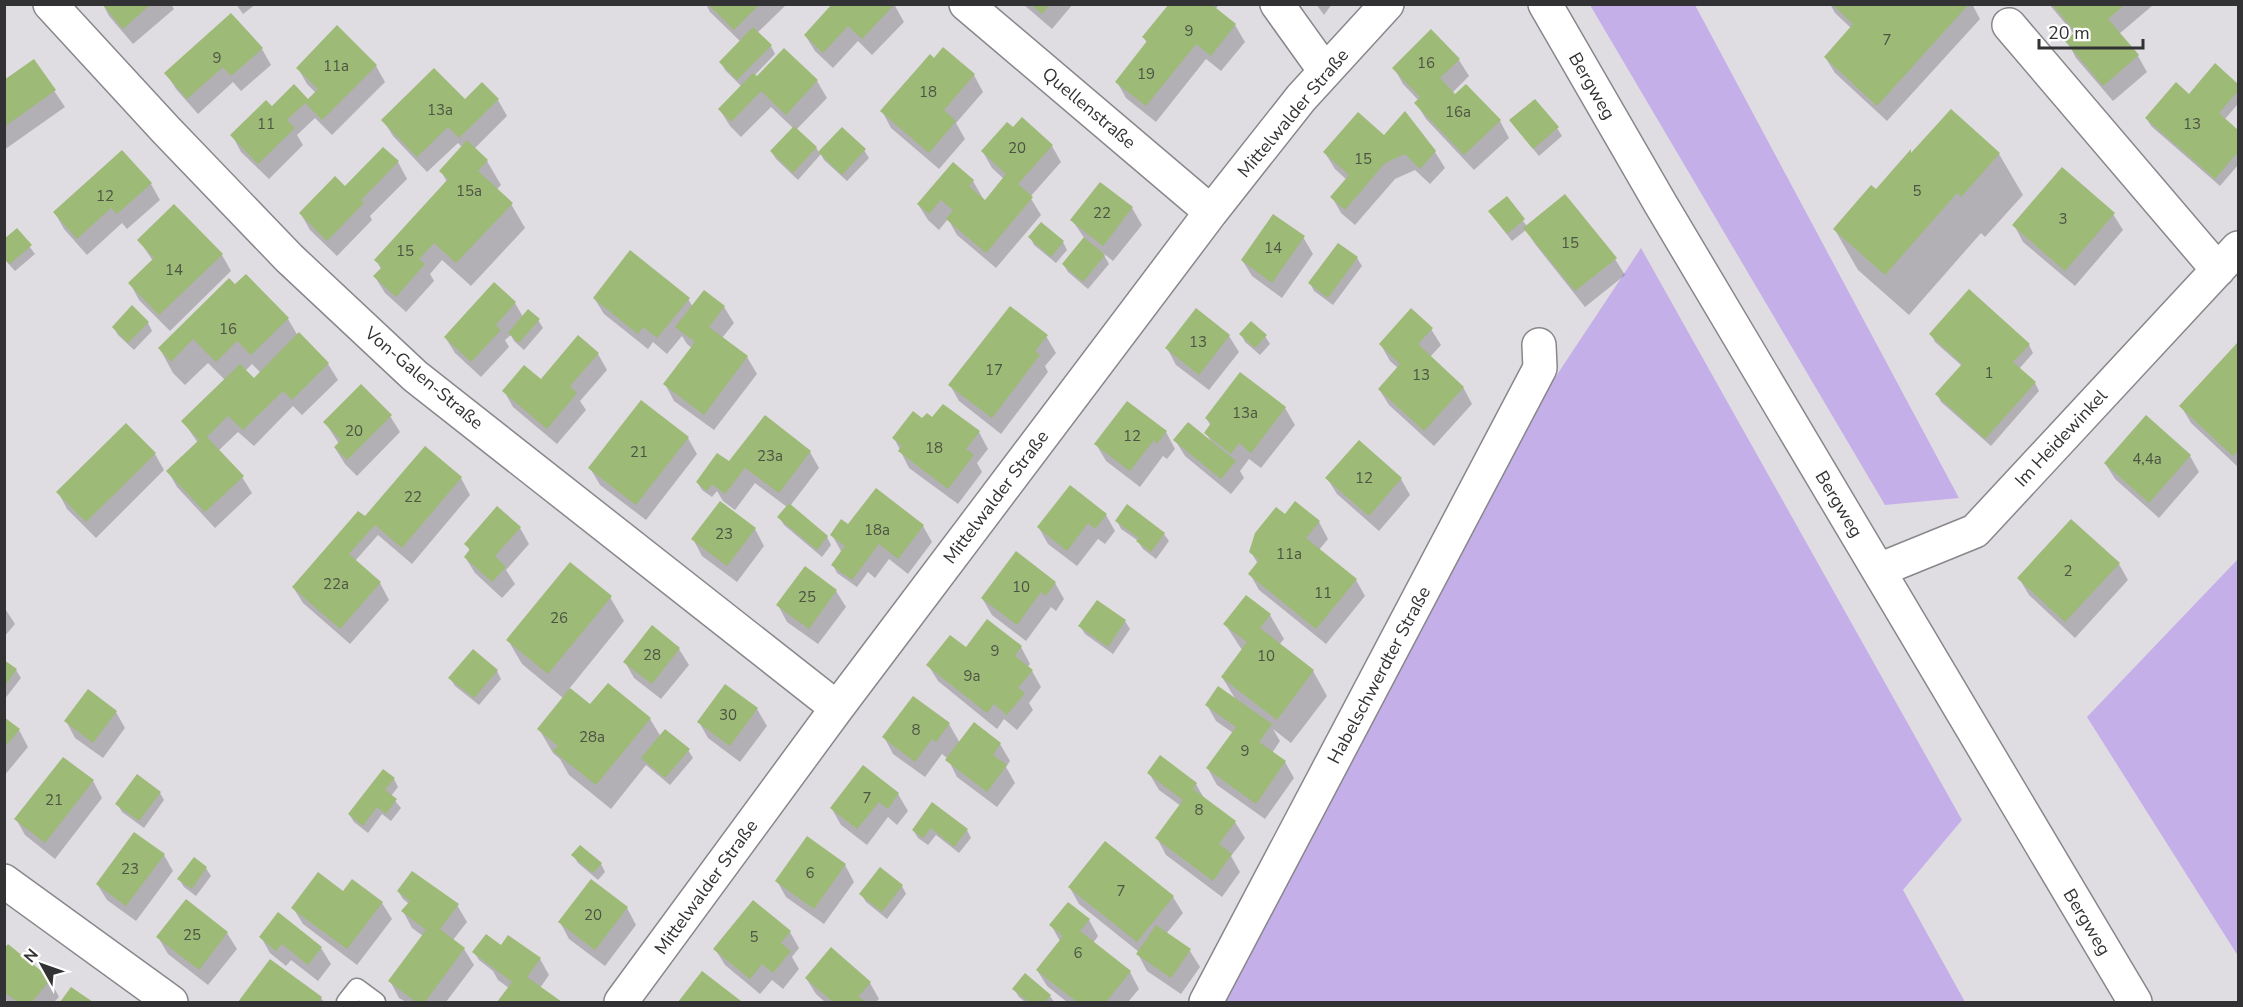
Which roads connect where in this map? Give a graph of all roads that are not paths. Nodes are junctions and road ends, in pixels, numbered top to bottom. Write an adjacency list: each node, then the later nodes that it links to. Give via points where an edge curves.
1 (50, 4): 12 (street, Von-Galen-Straße, via 290,258 415,376)
2 (966, 4): 8 (street, Quellenstraße)
3 (1277, 4): 7 (street)
4 (1387, 4): 7 (street, Mittelwalder Straße)
5 (1545, 4): 11 (street, Bergweg)
6 (2009, 25): 9 (street, Im Heidewinkel)
7 (1325, 72): 8 (street, Mittelwalder Straße)
8 (1211, 212): 12 (street, Mittelwalder Straße)
9 (2228, 259): 11 (street, Im Heidewinkel, via 1975,531)
10 (1539, 345): 18 (street, Habelschwerdter Straße, via 1540,368)
11 (1879, 570): 19 (street, Bergweg)
12 (837, 708): 17 (street, Mittelwalder Straße)
13 (4, 881): 14 (street)
14 (171, 1002)
15 (346, 1002): 16 (lane, via 357,988)
16 (376, 1002)
17 (621, 1002)
18 (1206, 1002)
19 (2135, 1002)

